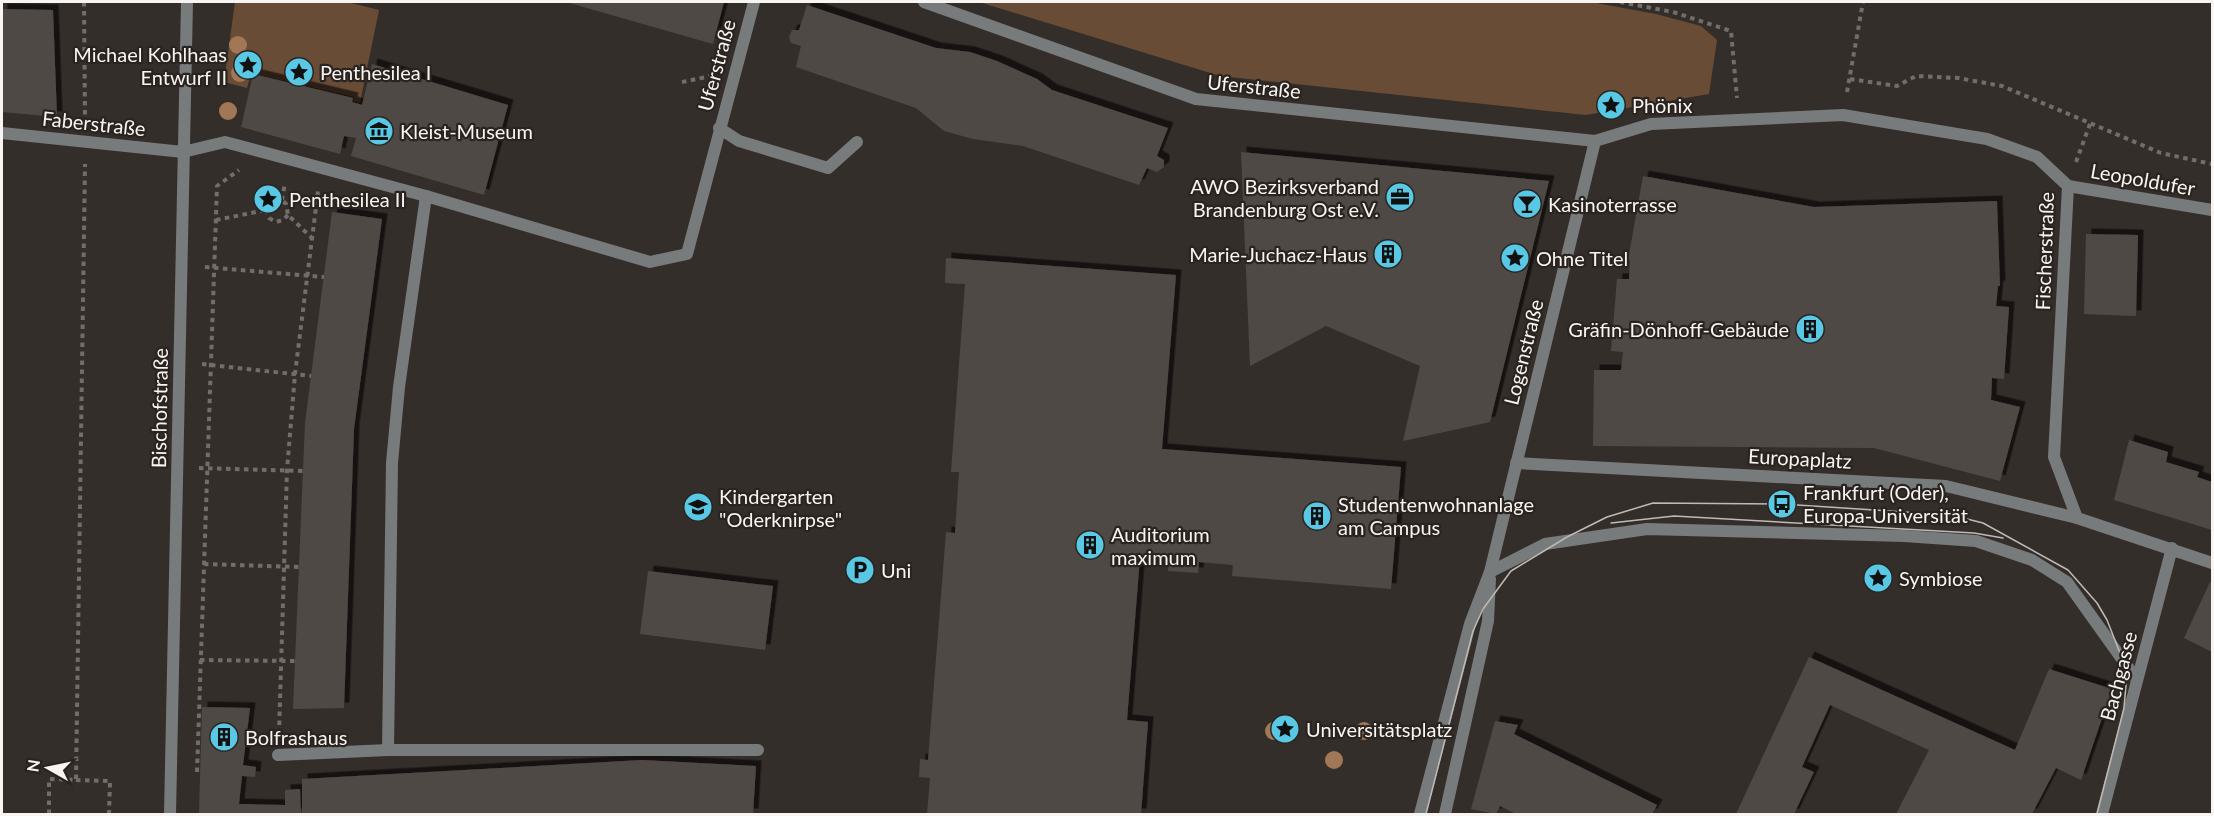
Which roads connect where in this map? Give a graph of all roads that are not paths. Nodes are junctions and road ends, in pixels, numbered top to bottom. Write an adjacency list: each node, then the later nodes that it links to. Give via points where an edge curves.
1 (187, 2): 8 (street, Bischofstraße)
2 (754, 2): 4 (street, Uferstraße)
3 (924, 2): 6 (street, Uferstraße, via 1196,99)
4 (719, 128): 7 (street, Uferstraße, via 739,141 828,168); 10 (street, Faberstraße, via 687,254 650,262)
5 (2, 133): 8 (street, Faberstraße)
6 (1594, 141): 9 (street, Fischerstraße, via 1651,124 1843,115 1987,139 2037,157); 12 (street, Logenstraße)
7 (857, 142)
8 (183, 152): 10 (street, Faberstraße, via 225,142); 21 (street, Bischofstraße)
9 (2068, 186): 11 (street, Leopoldufer); 13 (street, Fischerstraße, via 2054,457)
10 (426, 196): 18 (street, via 392,463)
11 (2212, 210)
12 (1516, 462): 13 (street, Europaplatz, via 1946,486); 16 (street, Logenstraße)
13 (2078, 518): 14 (street)
14 (2172, 548): 15 (street); 17 (street, Bachgasse)
15 (2212, 563)
16 (1490, 572): 17 (street, via 1545,544 1647,529 1976,541 2032,560 2067,582); 22 (street, Logenstraße, via 1470,624); 23 (street, Logenstraße, via 1488,621)
17 (2137, 680): 24 (street, Bachgasse)
18 (388, 750): 19 (street); 20 (street)
19 (758, 750)
20 (278, 755)
21 (170, 814)
22 (1420, 814)
23 (1445, 814)
24 (2102, 814)

